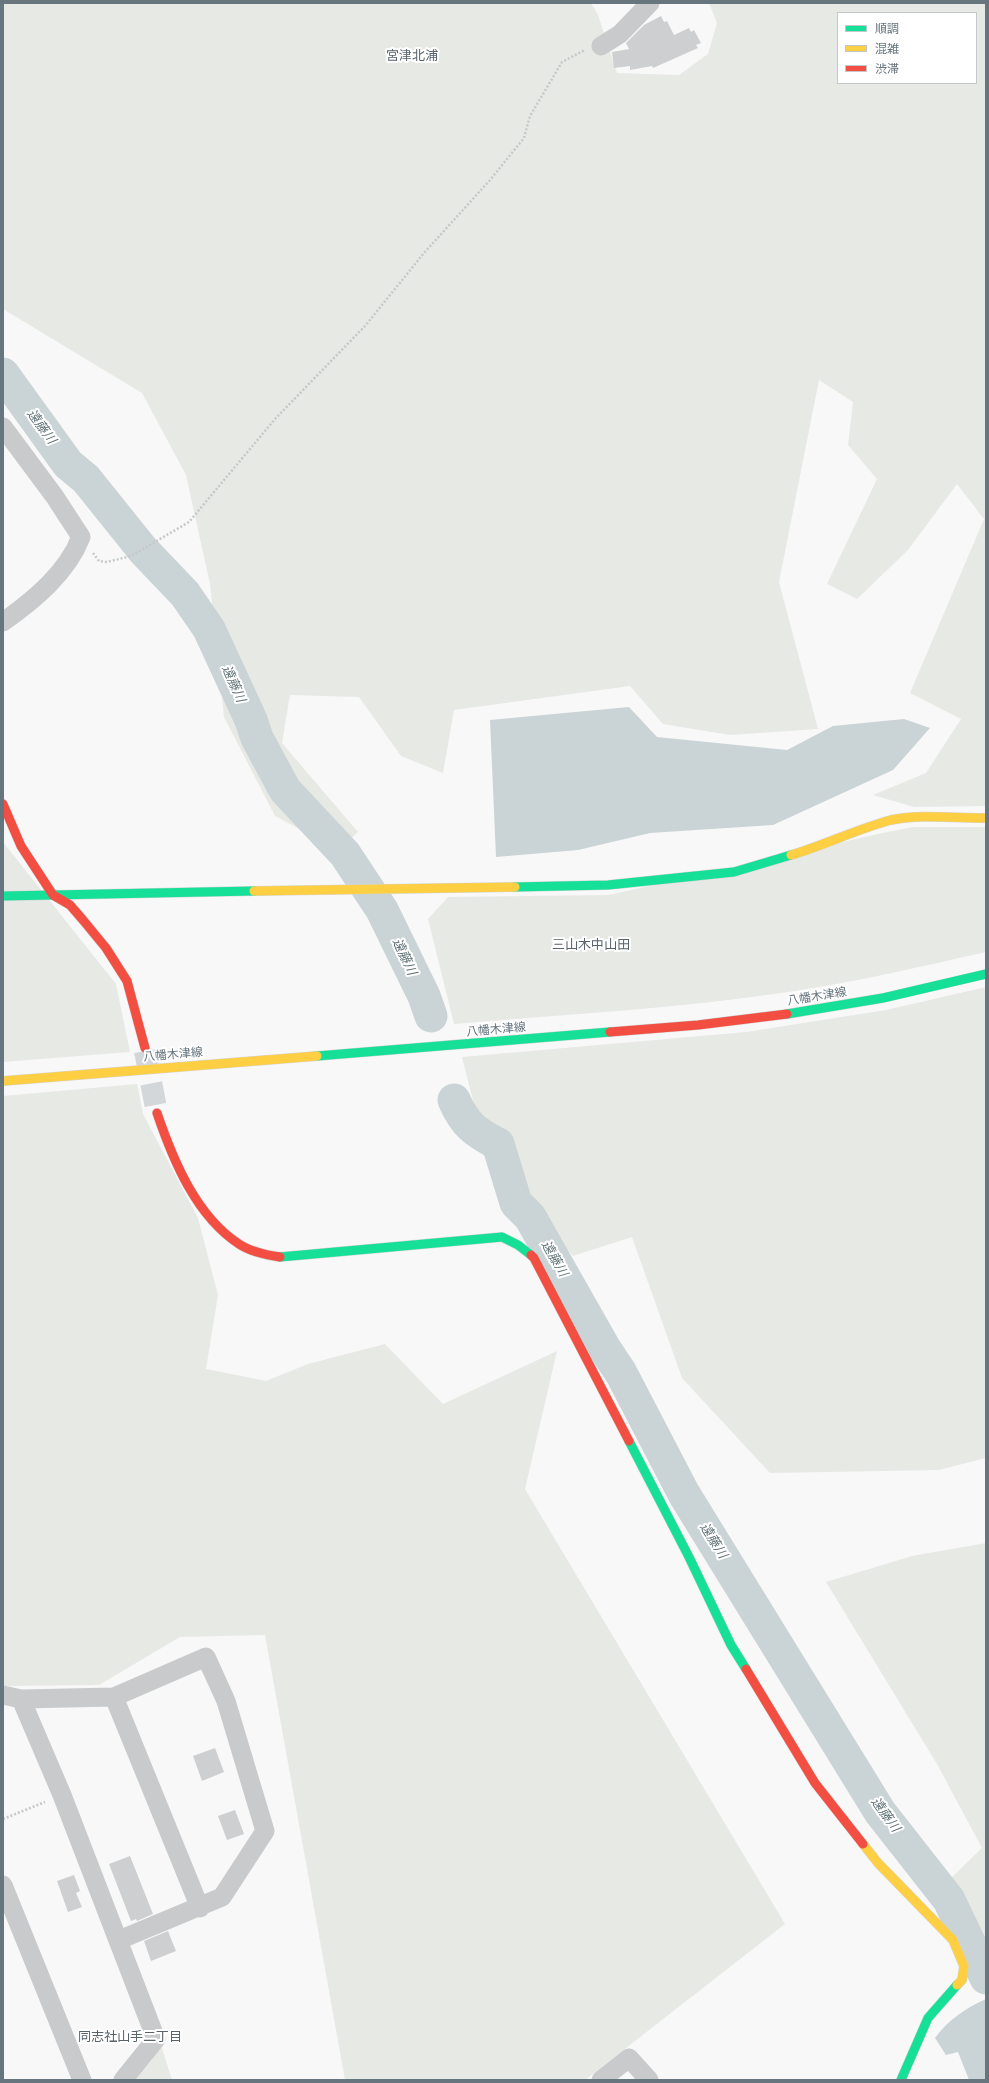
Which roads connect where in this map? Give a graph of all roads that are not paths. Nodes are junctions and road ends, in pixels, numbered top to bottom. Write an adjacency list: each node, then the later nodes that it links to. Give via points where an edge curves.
1 (650, 3): 2 (street, via 620,34)
2 (601, 46)
3 (3, 426): 4 (street, via 81,536 76,550 54,579 30,602)
4 (3, 622)
5 (3, 804): 7 (street, via 21,846)
6 (986, 818): 7 (street, via 893,820 859,830 805,852 734,872 608,885)
7 (53, 895): 8 (street); 10 (street, via 70,905 83,920 106,948 127,981)
8 (3, 896)
9 (986, 974): 11 (street, 八幡木津線, via 868,1001 698,1025)
10 (145, 1048)
11 (3, 1081)
12 (157, 1113): 23 (street, via 165,1139 195,1194 217,1226 240,1245 262,1255 284,1258 502,1237 518,1245 534,1258 689,1557 731,1645 815,1783 878,1863 954,1940 964,1966 962,1980 928,2018)
13 (3, 1695): 15 (street)
14 (114, 1697): 15 (street); 17 (street); 17 (street, via 206,1657 226,1700 265,1831 222,1898)
15 (21, 1699): 18 (street)
16 (3, 1885): 19 (street)
17 (200, 1908): 18 (street)
18 (119, 1940): 20 (street, via 156,2039)
19 (82, 2080)
20 (123, 2080)
21 (601, 2080): 22 (street, via 629,2058)
22 (649, 2080)
23 (901, 2080)

